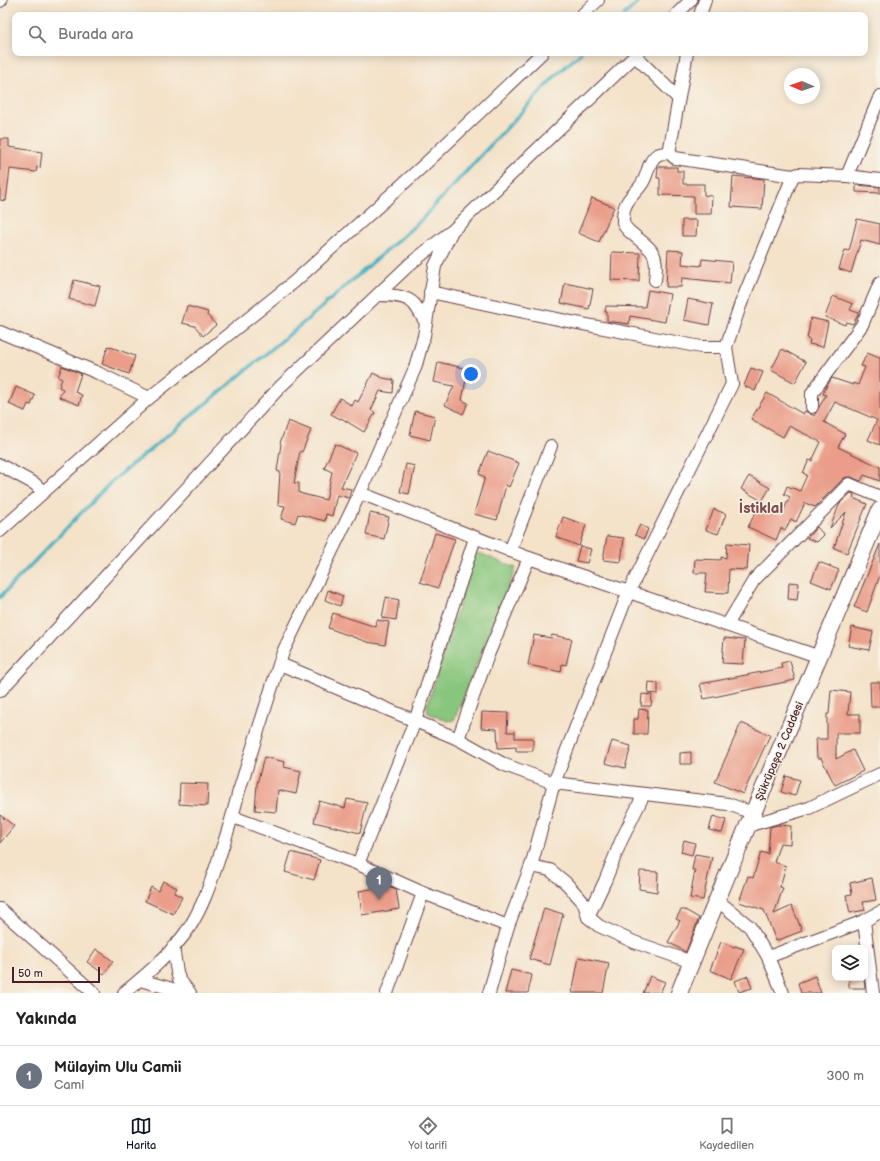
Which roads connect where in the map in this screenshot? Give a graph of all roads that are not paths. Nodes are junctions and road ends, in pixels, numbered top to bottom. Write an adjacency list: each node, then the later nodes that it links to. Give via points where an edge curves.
1 (598, 0): 4 (street)
2 (691, 0): 5 (street)
3 (706, 0): 6 (street)
4 (585, 12)
5 (679, 12)
6 (701, 12)
7 (539, 56): 25 (street, via 424,165 294,282)
8 (635, 56): 17 (street)
9 (637, 56): 12 (street)
10 (685, 56): 12 (street)
11 (880, 96): 15 (street)
12 (678, 98): 13 (street)
13 (669, 154): 14 (street, via 675,158); 18 (street, via 656,155 644,182 630,197 623,210 625,227 655,256)
14 (793, 176): 15 (street); 24 (street)
15 (847, 176): 16 (street)
16 (880, 180)
17 (452, 232): 20 (street, via 435,266); 21 (street, via 410,264)
18 (655, 280)
19 (879, 288): 26 (street, via 862,325 812,392)
20 (430, 292): 22 (street); 24 (street, via 701,347)
21 (378, 295): 22 (street, via 405,298 414,304); 41 (street, via 280,386)
22 (426, 323): 30 (street, via 415,368)
23 (0, 332): 25 (street, via 98,373)
24 (726, 347): 37 (street, via 732,384)
25 (149, 398): 29 (street)
26 (812, 407)
27 (551, 446): 35 (street)
28 (0, 465): 29 (street, via 35,484)
29 (43, 492): 33 (street)
30 (360, 493): 34 (street); 40 (street)
31 (880, 497): 38 (street, via 849,484 754,580)
32 (880, 510): 39 (main road, Şükrüpaşa 2 Caddesi)
33 (0, 531)
34 (475, 538): 35 (street); 42 (street)
35 (510, 551): 36 (street)
36 (529, 558): 37 (street); 43 (street, via 488,655)
37 (629, 591): 38 (street); 45 (street)
38 (727, 625): 39 (street)
39 (820, 657): 48 (main road, Şükrüpaşa 2 Caddesi)
40 (280, 664): 42 (street); 47 (street)
41 (0, 691)
42 (415, 721): 43 (street); 49 (street)
43 (458, 739): 45 (street, via 505,766)
44 (880, 774): 48 (street, via 809,808)
45 (554, 783): 46 (street); 50 (street)
46 (644, 794): 48 (street, via 728,804); 55 (street)
47 (233, 817): 49 (street); 58 (street, via 205,899 189,928)
48 (750, 820): 52 (main road, Şükrüpaşa 2 Caddesi)
49 (358, 864): 51 (street)
50 (531, 866): 55 (street, via 550,870 566,883 584,903); 57 (street)
51 (423, 893): 57 (street); 66 (street)
52 (717, 900): 59 (street, via 750,927); 60 (main road, Şükrüpaşa 2 Caddesi)
53 (0, 909): 62 (street)
54 (880, 912): 56 (street)
55 (588, 916): 60 (street, via 599,926 634,942)
56 (864, 921): 59 (street); 70 (street)
57 (508, 926): 67 (street)
58 (173, 947): 61 (street); 65 (street, via 179,979)
59 (768, 957): 69 (street)
60 (692, 962): 68 (main road, Şükrüpaşa 2 Caddesi)
61 (140, 980): 63 (street); 64 (street)
62 (94, 993)
63 (124, 993)
64 (187, 993)
65 (190, 993)
66 (387, 993)
67 (489, 993)
68 (679, 993)
69 (783, 993)
70 (873, 993)

